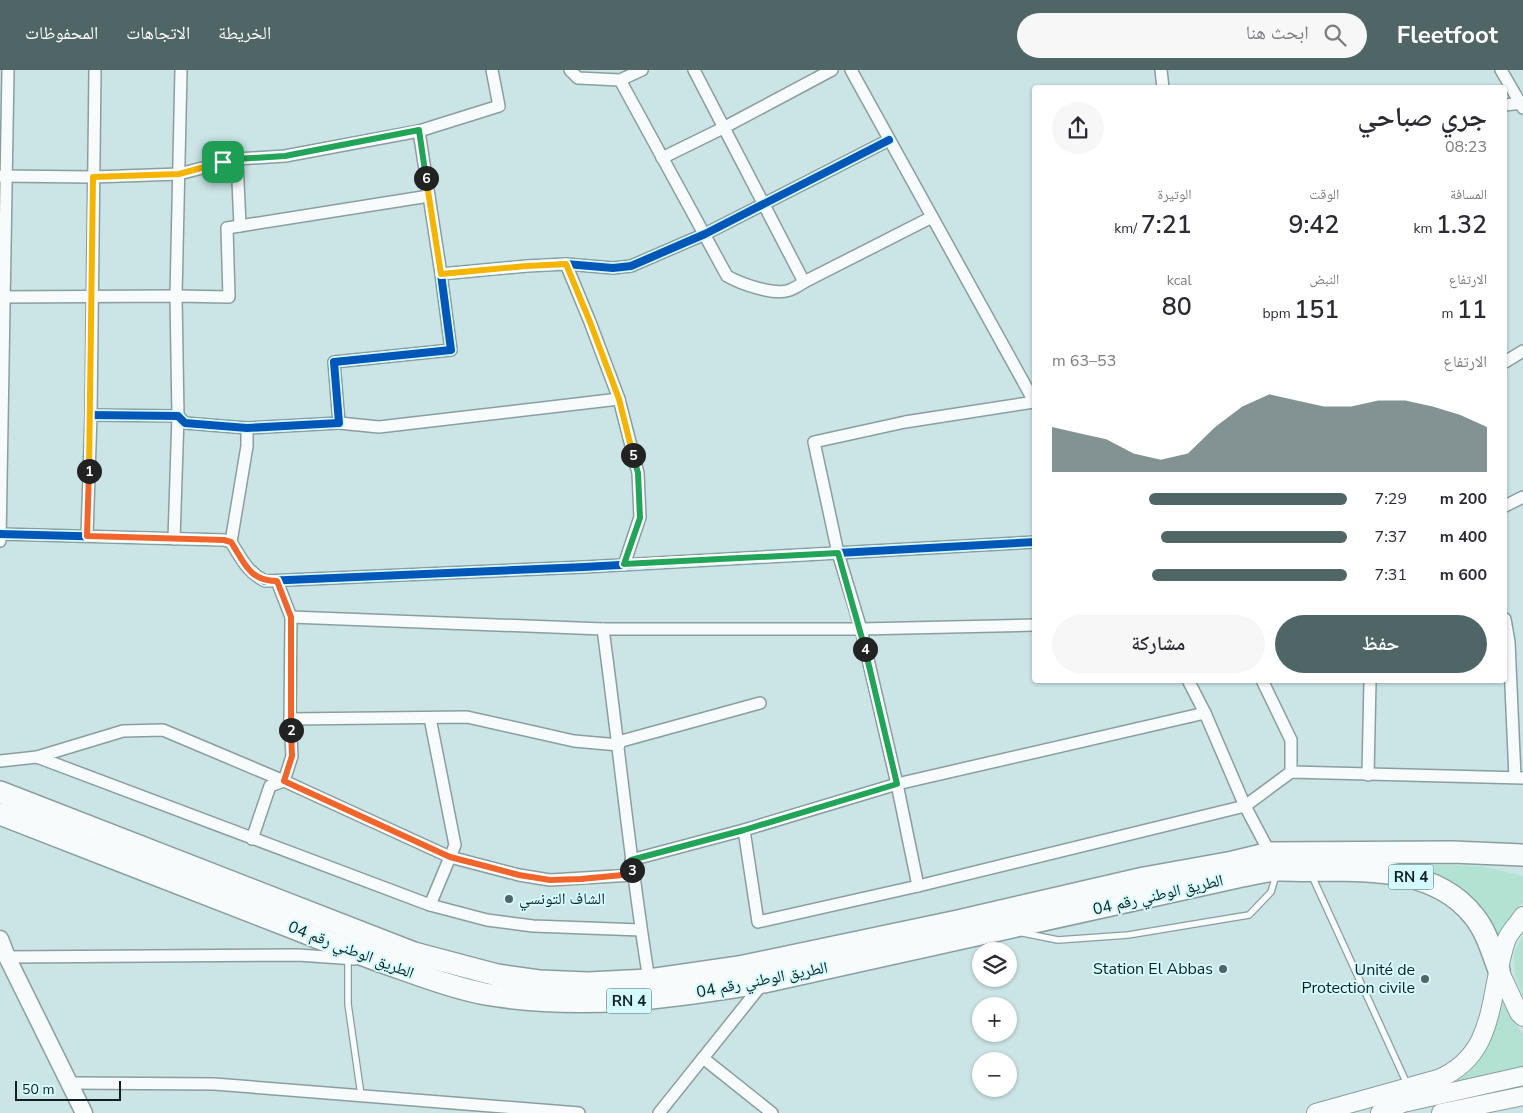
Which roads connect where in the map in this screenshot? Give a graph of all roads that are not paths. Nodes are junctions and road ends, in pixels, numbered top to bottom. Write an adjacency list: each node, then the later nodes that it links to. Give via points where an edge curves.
1 (8, 70): 22 (street)
2 (95, 70): 23 (street)
3 (181, 70): 21 (street)
4 (492, 70): 17 (street, via 499,106)
5 (570, 70): 12 (street, via 578,78)
6 (642, 70): 12 (street)
7 (694, 70): 16 (street)
8 (832, 70): 16 (street)
9 (851, 70): 18 (street)
10 (1161, 70): 13 (street)
11 (1501, 70): 15 (street)
12 (620, 80): 19 (street)
13 (1164, 85)
14 (1507, 105): 15 (street)
15 (1522, 105)
16 (723, 128): 19 (street); 25 (street)
17 (419, 130): 20 (street, via 285,156); 24 (street)
18 (889, 140): 25 (street); 26 (street)
19 (662, 158): 28 (street)
20 (236, 159): 21 (street); 27 (street)
21 (179, 174): 23 (street); 33 (street)
22 (3, 176): 23 (street); 34 (street)
23 (93, 177): 32 (street)
24 (429, 196): 27 (street); 30 (street)
25 (763, 205): 28 (street); 31 (street)
26 (932, 217): 31 (street); 37 (street)
27 (240, 226): 33 (street, via 227,228 229,297)
28 (705, 234): 29 (street, via 631,266 613,268); 31 (street, via 728,276 740,284 778,292 789,291)
29 (566, 264): 30 (street); 38 (street)
30 (441, 274): 43 (street, via 452,350 334,362)
31 (804, 282)
32 (91, 296): 33 (street); 34 (street); 41 (street)
33 (176, 296): 42 (street)
34 (2, 297): 40 (street)
35 (1523, 351): 36 (street)
36 (1507, 361)
37 (1032, 397)
38 (619, 399): 43 (street, via 379,427); 54 (street, via 638,473 640,518)
39 (1032, 402): 53 (street, via 905,422 814,442)
40 (1, 414): 47 (street)
41 (91, 415): 42 (street); 48 (street)
42 (178, 416): 44 (street, via 185,423); 49 (street)
43 (339, 423): 44 (street)
44 (247, 428): 51 (street, via 247,446)
45 (1523, 497): 46 (street)
46 (1507, 505)
47 (0, 534): 48 (street); 50 (street)
48 (87, 536): 49 (street)
49 (174, 539): 51 (street)
50 (0, 541)
51 (231, 542): 55 (street, via 243,563 256,576 265,581)
52 (1032, 542): 53 (street)
53 (838, 553): 54 (street); 59 (street)
54 (624, 564): 55 (street)
55 (277, 581): 56 (street)
56 (291, 617): 58 (street); 67 (street)
57 (1032, 624): 59 (street)
58 (603, 629): 59 (street); 68 (street)
59 (860, 629): 75 (street)
60 (1507, 630): 73 (street)
61 (1190, 683): 65 (street)
62 (1263, 683): 71 (street, via 1291,740)
63 (1370, 683): 72 (street)
64 (760, 703): 68 (street)
65 (1205, 713): 75 (street); 77 (street)
66 (430, 718): 67 (street); 68 (street, via 467,717 574,741); 83 (street, via 455,845)
67 (290, 719): 74 (street, via 292,756)
68 (619, 744): 84 (street)
69 (37, 757): 70 (street); 74 (street, via 123,731 162,730); 80 (street)
70 (0, 761)
71 (1291, 772): 72 (street); 77 (street)
72 (1368, 774): 73 (street)
73 (1519, 777)
74 (284, 781): 80 (street, via 270,786); 83 (street)
75 (897, 784): 79 (street); 89 (street)
76 (0, 792): 98 (highway, الطريق الوطني رقم 04 / RN 4, via 414,953 457,966 538,981)
77 (1245, 806): 85 (street); 89 (street)
78 (0, 814): 96 (highway, الطريق الوطني رقم 04 / RN 4)
79 (744, 830): 84 (street); 89 (street, via 758,922)
80 (252, 839): 90 (street)
81 (1452, 852): 82 (highway, الطريق الوطني رقم 04 / RN 4); 85 (highway, الطريق الوطني رقم 04 / RN 4); 86 (highway, RN 4)
82 (1523, 856)
83 (450, 857): 88 (street, via 550,880); 90 (street)
84 (631, 860): 88 (street)
85 (1274, 862): 87 (highway, الطريق الوطني رقم 04 / RN 4); 92 (highway, الطريق الوطني رقم 04 / RN 4, via 1242,876); 92 (lane, via 1271,892 1249,915 1128,935 1058,940); 98 (highway, الطريق الوطني رقم 04 / RN 4, via 1233,862 1144,878 739,967)
86 (1523, 867)
87 (1310, 870): 97 (highway, الطريق الوطني رقم 04 / RN 4, via 1366,870 1406,876 1436,886 1474,915); 104 (lane)
88 (633, 874): 93 (street)
89 (918, 886)
90 (430, 905): 93 (street, via 487,920 533,926)
91 (1523, 916): 97 (main road, via 1507,940)
92 (1006, 929): 99 (highway, الطريق الوطني رقم 04 / RN 4)
93 (641, 930): 98 (street)
94 (3, 949): 95 (street); 103 (street)
95 (348, 958): 96 (street); 105 (lane, via 348,1004)
96 (375, 960): 99 (highway, الطريق الوطني رقم 04 / RN 4, via 485,994 576,1003 682,995)
97 (1499, 970): 100 (main road); 104 (main road, via 1487,1025 1468,1060 1454,1072)
98 (649, 980)
99 (764, 982): 101 (street)
100 (1523, 1017)
101 (703, 1058): 109 (street); 110 (street)
102 (1523, 1076): 112 (main road, via 1403,1103)
103 (70, 1083): 105 (street, via 214,1084); 107 (street)
104 (1409, 1088): 111 (main road)
105 (361, 1095): 108 (street)
106 (1523, 1096): 113 (main road)
107 (84, 1113)
108 (580, 1113)
109 (660, 1113)
110 (772, 1113)
111 (1316, 1113)
112 (1380, 1113)
113 (1441, 1113)

